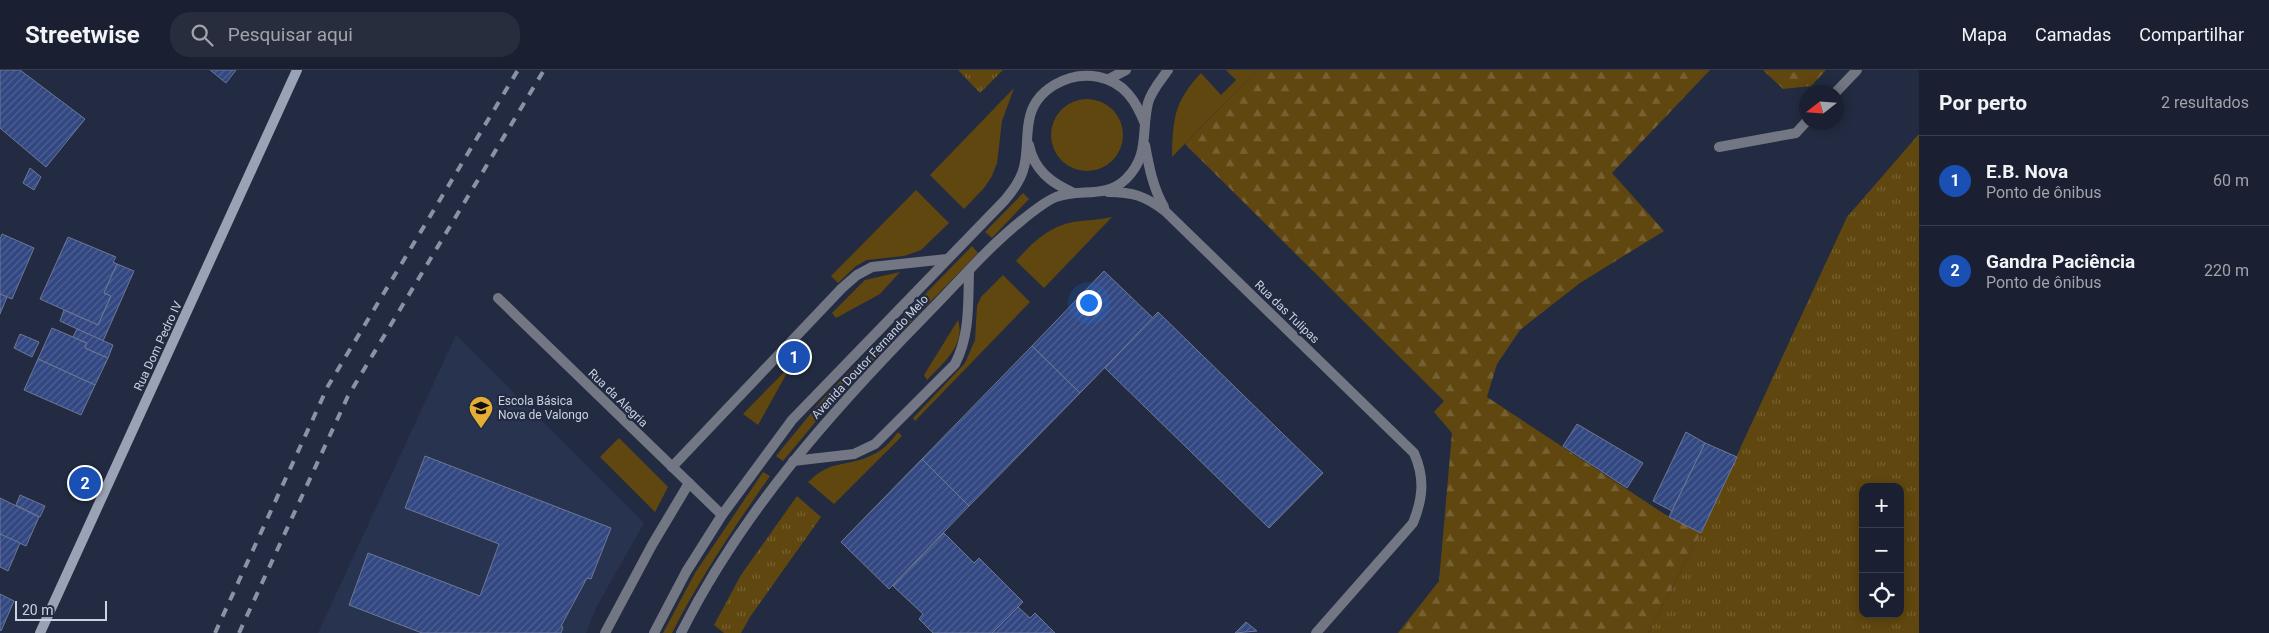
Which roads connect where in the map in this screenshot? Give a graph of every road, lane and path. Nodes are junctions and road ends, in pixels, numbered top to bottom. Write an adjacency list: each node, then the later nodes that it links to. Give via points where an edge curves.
1 (297, 70): 22 (street, Rua Dom Pedro IV)
2 (1126, 70): 5 (street)
3 (1168, 70): 7 (street, Avenida Doutor Fernando Melo, via 1148,100)
4 (1857, 70): 6 (street)
5 (1108, 79): 7 (street, Avenida Doutor Fernando Melo, via 1126,90 1138,105); 9 (street, Avenida Doutor Fernando Melo, via 1089,75 1069,78 1051,87 1037,101 1029,119)
6 (1843, 85)
7 (1145, 124): 10 (street, Avenida Doutor Fernando Melo)
8 (1799, 130): 11 (street, via 1796,133)
9 (1027, 138): 12 (street, Avenida Doutor Fernando Melo, via 1031,157 1042,173 1056,185); 15 (street, Avenida Doutor Fernando Melo, via 1024,167 1017,184)
10 (1145, 144): 13 (street, Avenida Doutor Fernando Melo, via 1138,163 1126,178); 14 (street, via 1149,171)
11 (1719, 147)
12 (1074, 192): 13 (street, Avenida Doutor Fernando Melo); 16 (street, Avenida Doutor Fernando Melo, via 1056,197 1034,210)
13 (1104, 192): 14 (street, via 1128,192)
14 (1165, 210): 26 (street, Rua das Tulipas, via 1414,453 1419,466 1423,486 1421,503 1413,523)
15 (947, 259): 19 (street, via 872,268 857,275); 21 (street, Avenida Doutor Fernando Melo, via 792,420)
16 (969, 272): 18 (street, Avenida Doutor Fernando Melo, via 826,420); 18 (street, via 966,333 955,364 875,444 854,454)
17 (498, 298): 19 (street, Rua da Alegria)
18 (793, 461): 25 (street, Avenida Doutor Fernando Melo, via 726,553)
19 (672, 467): 20 (street, Rua da Alegria)
20 (689, 483): 21 (street, Rua da Alegria); 23 (street)
21 (722, 515): 24 (street, Avenida Doutor Fernando Melo, via 686,572)
22 (40, 633)
23 (605, 633)
24 (654, 633)
25 (681, 633)
26 (1316, 633)

